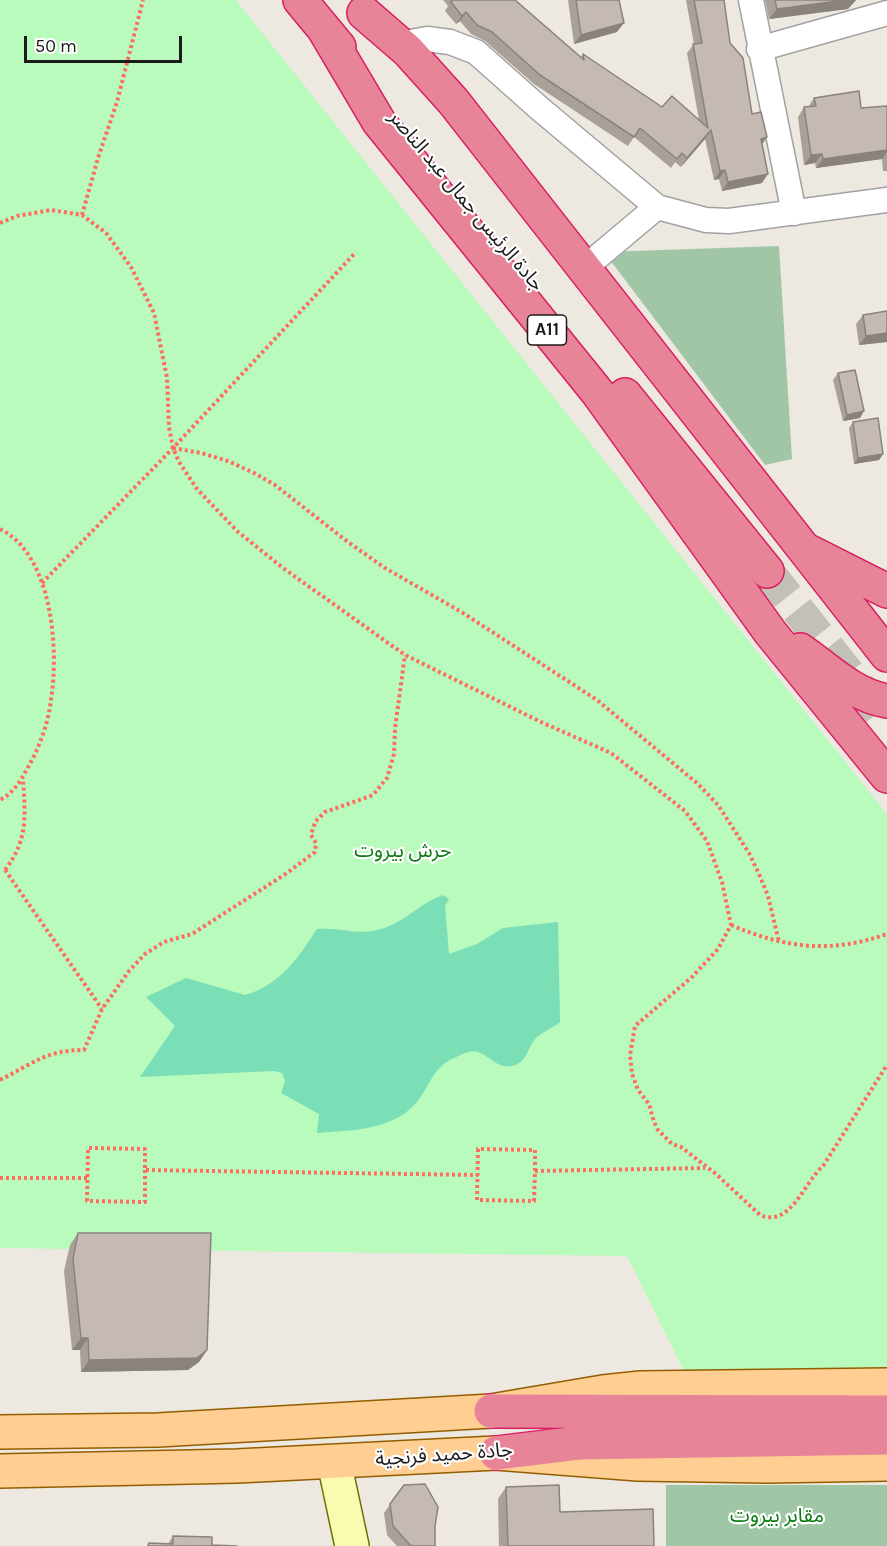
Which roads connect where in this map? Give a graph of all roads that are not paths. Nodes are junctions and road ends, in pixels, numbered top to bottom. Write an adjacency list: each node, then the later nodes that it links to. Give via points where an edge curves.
1 (300, 0): 5 (highway, جادة الرئيس جمال عبد الناصر / A11)
2 (751, 0): 7 (street)
3 (359, 6): 6 (highway); 12 (highway, جادة الرئيس جمال عبد الناصر)
4 (887, 13): 7 (street)
5 (324, 29): 12 (highway, جادة الرئيس جمال عبد الناصر, via 557,311); 14 (highway, A11, via 379,122 598,393)
6 (400, 44): 9 (street, via 427,39 476,52); 11 (highway, via 453,101)
7 (759, 49): 10 (street)
8 (887, 200): 10 (street)
9 (657, 207): 10 (street, via 706,220); 11 (street)
10 (794, 213)
11 (583, 268): 12 (highway)
12 (784, 558): 13 (highway); 15 (highway)
13 (887, 591)
14 (770, 632): 16 (highway, A11, via 849,687); 17 (highway)
15 (887, 655)
16 (887, 701)
17 (887, 776)
18 (887, 1385): 19 (main road, via 641,1388)
19 (491, 1411): 20 (highway, جادة حميد فرنجية); 21 (main road, جادة حميد فرنجية, via 158,1430)
20 (887, 1412)
21 (0, 1432)
22 (887, 1438): 23 (highway, جادة حميد فرنجية, via 579,1443)
23 (496, 1453): 24 (main road, جادة حميد فرنجية); 25 (main road, via 649,1464)
24 (334, 1462): 26 (main road, جادة حميد فرنجية); 27 (main road)
25 (887, 1464)
26 (0, 1471)
27 (352, 1546)

